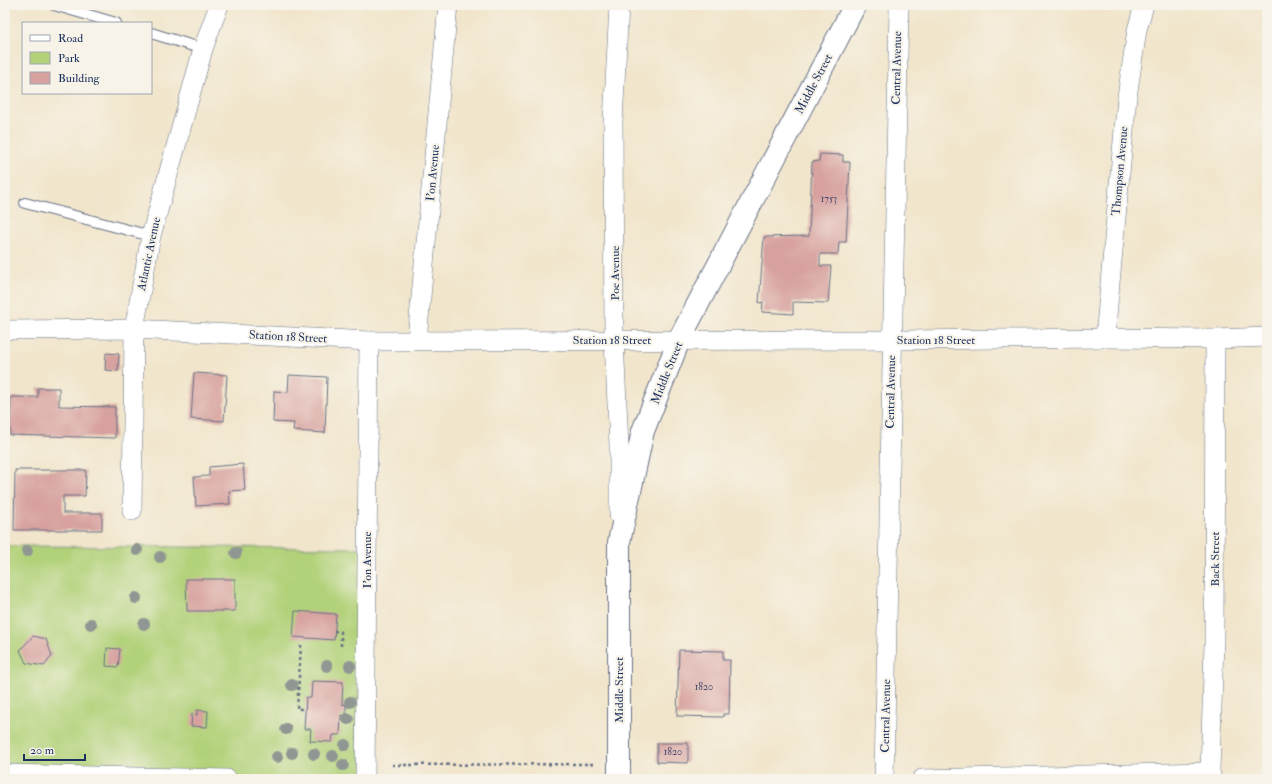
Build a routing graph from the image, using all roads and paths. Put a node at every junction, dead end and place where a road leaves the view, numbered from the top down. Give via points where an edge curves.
1 (54, 5) edge
2 (219, 5) edge
3 (448, 5) edge
4 (619, 5) edge
5 (855, 5) edge
6 (898, 5) edge
7 (1144, 5) edge
8 (113, 22) edge
9 (152, 33) edge
10 (203, 48) junction
11 (25, 202) dead end
12 (151, 236) junction
13 (134, 329) junction
14 (5, 330) edge
15 (1267, 337) edge
16 (1105, 338) junction
17 (1215, 339) junction
18 (417, 340) junction
19 (614, 340) junction
20 (679, 340) junction
21 (892, 340) junction
22 (369, 341) junction
23 (132, 511) dead end
24 (619, 542) junction
25 (334, 631) dead end
26 (301, 645) dead end
27 (341, 646) dead end
28 (305, 710) dead end
29 (594, 764) dead end
30 (392, 765) dead end
31 (8, 776) edge
32 (1211, 776) edge
33 (227, 779) edge
34 (365, 779) edge
35 (618, 779) edge
36 (884, 779) edge
37 (922, 779) edge

1 - 8 lane
2 - 10 street, Atlantic Avenue
3 - 18 street, I'on Avenue
4 - 19 street, Poe Avenue via 613,122
5 - 20 street, Middle Street
6 - 21 street, Central Avenue
7 - 16 street, Thompson Avenue via 1137,30 1127,97
9 - 10 lane
10 - 12 street, Atlantic Avenue
11 - 12 lane
12 - 13 street, Atlantic Avenue
13 - 14 street, Station 18 Street
13 - 22 street, Station 18 Street
13 - 23 street, Atlantic Avenue
15 - 17 street, Station 18 Street
16 - 17 street, Station 18 Street
16 - 21 street, Station 18 Street
17 - 32 street, Back Street
18 - 19 street, Station 18 Street
18 - 22 street, Station 18 Street
19 - 20 street, Station 18 Street
19 - 24 street, Poe Avenue via 619,446
20 - 21 street, Station 18 Street
20 - 24 street, Middle Street via 643,431
21 - 36 street, Central Avenue
22 - 34 street, I'on Avenue
24 - 35 street, Middle Street
25 - 27 path via 341,632
26 - 28 path via 297,709
29 - 30 path
31 - 33 street
32 - 37 street

